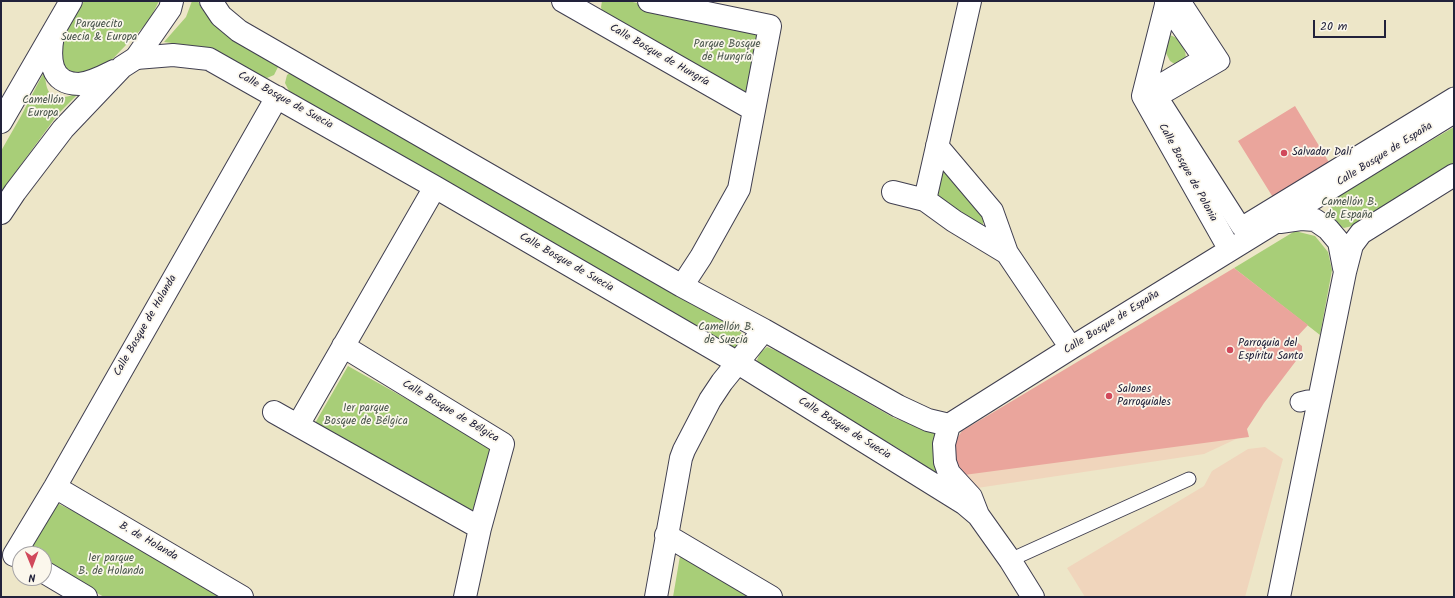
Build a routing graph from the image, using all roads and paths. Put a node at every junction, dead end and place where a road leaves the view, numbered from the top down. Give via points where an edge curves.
1 (71, 1) edge
2 (172, 1) edge
3 (211, 1) edge
4 (563, 1) edge
5 (650, 1) edge
6 (970, 1) edge
7 (1172, 2) edge
8 (54, 32) junction
9 (129, 63) junction
10 (1143, 96) junction
11 (277, 97) junction
12 (1454, 97) edge
13 (754, 110) junction
14 (1454, 112) edge
15 (1, 122) edge
16 (937, 146) junction
17 (1454, 175) edge
18 (436, 187) junction
19 (893, 192) dead end
20 (925, 200) junction
21 (1, 213) edge
22 (1275, 222) junction
23 (1230, 250) junction
24 (1007, 253) junction
25 (1345, 272) junction
26 (682, 286) junction
27 (764, 330) junction
28 (343, 346) junction
29 (1071, 348) junction
30 (738, 363) junction
31 (274, 412) dead end
32 (298, 425) junction
33 (949, 425) junction
34 (1189, 479) dead end
35 (55, 487) junction
36 (978, 515) junction
37 (480, 528) junction
38 (666, 536) junction
39 (17, 546) edge
40 (1010, 560) junction
41 (52, 577) edge
42 (86, 597) edge
43 (242, 597) edge
44 (465, 597) edge
45 (656, 597) edge
46 (771, 597) edge
47 (1034, 597) edge
48 (1279, 597) edge

1 - 8 street
2 - 9 street via 170,9
3 - 26 street via 221,16 239,31
4 - 13 street, Calle Bosque de Hungría
5 - 13 street via 770,26
6 - 16 street
7 - 10 street
7 - 10 street via 1205,59
7 - 12 street via 1182,3 1220,61 1158,97 1241,227
8 - 9 street via 50,48 51,62 56,74 64,81 79,84 97,79
8 - 15 street
9 - 11 street, Calle Bosque de Suecia via 173,55 209,59
9 - 21 street via 62,129
10 - 23 street, Calle Bosque de Polonia
11 - 18 street, Calle Bosque de Suecia
11 - 35 street, Calle Bosque de Holanda
13 - 26 street via 739,189
14 - 22 street, Calle Bosque de España
16 - 20 street
16 - 24 street via 992,210
17 - 25 street, Calle Bosque de España via 1362,234 1352,245
18 - 28 street
18 - 30 street, Calle Bosque de Suecia
19 - 20 street
20 - 24 street
22 - 23 street, Calle Bosque de España
22 - 25 street, Calle Bosque de España via 1315,220 1328,229 1339,242
23 - 29 street, Calle Bosque de España
24 - 29 street
25 - 48 street, Calle Bosque de España
26 - 27 street
27 - 30 street
27 - 33 street via 898,406 928,420
28 - 32 street
28 - 37 street, Calle Bosque de Bélgica via 503,444
29 - 33 street, Calle Bosque de España
30 - 36 street, Calle Bosque de Suecia
30 - 38 street via 710,400 684,450
31 - 32 street
32 - 37 street
33 - 36 street, Calle Bosque de Suecia via 944,444 945,462 949,473 971,497
34 - 40 lane
35 - 39 street, Calle Bosque de Holanda
35 - 43 street, B. de Holanda
36 - 40 street, Calle Bosque de Suecia
37 - 44 street, Calle Bosque de Bélgica
38 - 45 street
38 - 46 street
40 - 47 street, Calle Bosque de Suecia
41 - 42 street

